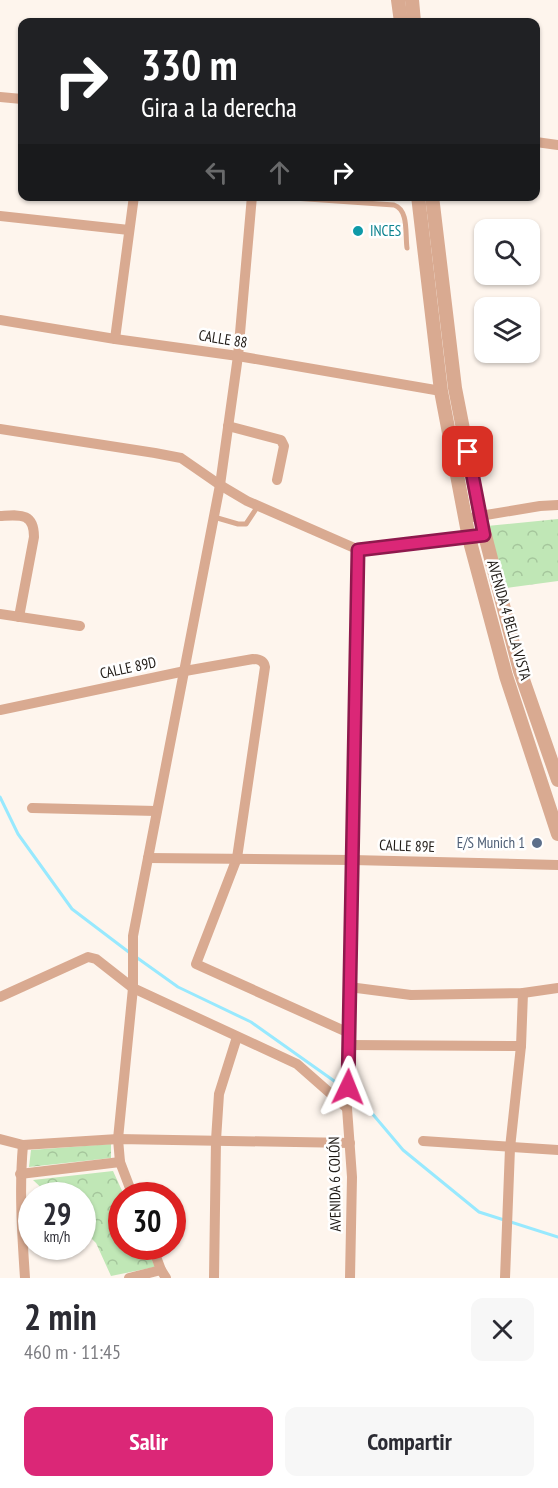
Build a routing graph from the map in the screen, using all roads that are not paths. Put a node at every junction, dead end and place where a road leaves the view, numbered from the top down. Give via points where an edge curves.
1 (398, 0) edge
2 (412, 0) edge
3 (400, 18) edge
4 (414, 18) edge
5 (0, 97) edge
6 (18, 99) edge
7 (540, 143) edge
8 (558, 145) edge
9 (133, 201) edge
10 (252, 201) edge
11 (337, 201) edge
12 (419, 201) edge
13 (433, 201) edge
14 (0, 216) edge
15 (129, 230) junction
16 (407, 248) dead end
17 (0, 320) edge
18 (114, 339) junction
19 (238, 356) junction
20 (441, 392) junction
21 (228, 426) junction
22 (0, 429) edge
23 (277, 480) dead end
24 (220, 485) junction
25 (558, 505) edge
26 (258, 506) junction
27 (0, 516) edge
28 (480, 516) junction
29 (214, 517) junction
30 (465, 518) junction
31 (484, 535) junction
32 (469, 538) junction
33 (358, 550) junction
34 (0, 614) edge
35 (19, 617) junction
36 (80, 626) dead end
37 (184, 671) junction
38 (0, 710) edge
39 (556, 766) edge
40 (558, 780) edge
41 (32, 808) dead end
42 (156, 811) junction
43 (558, 834) edge
44 (148, 858) junction
45 (237, 858) junction
46 (352, 860) junction
47 (558, 865) edge
48 (349, 987) junction
49 (133, 988) junction
50 (558, 988) edge
51 (523, 993) junction
52 (0, 998) edge
53 (349, 1033) junction
54 (237, 1037) junction
55 (349, 1045) junction
56 (521, 1046) junction
57 (347, 1108) junction
58 (0, 1139) edge
59 (118, 1139) junction
60 (216, 1140) junction
61 (423, 1141) dead end
62 (350, 1143) junction
63 (23, 1145) junction
64 (510, 1148) junction
65 (558, 1150) edge
66 (120, 1162) junction
67 (20, 1174) junction
68 (128, 1182) edge
69 (158, 1260) edge
70 (163, 1274) edge
71 (25, 1278) edge
72 (129, 1278) edge
73 (214, 1278) edge
74 (350, 1278) edge
75 (505, 1278) edge

1 - 3 street
2 - 4 street
5 - 6 street
7 - 8 street
9 - 15 street
10 - 19 street
11 - 16 lane via 400,207 404,212
12 - 20 street, AVENIDA 4 BELLA VISTA
13 - 28 street, AVENIDA 4 BELLA VISTA via 455,388
14 - 15 street
15 - 18 street
17 - 18 street, CALLE 88
18 - 19 street, CALLE 88
19 - 20 street, CALLE 88
19 - 21 street
20 - 30 street, AVENIDA 4 BELLA VISTA
21 - 23 street via 281,440 284,446
21 - 24 street
22 - 24 street via 181,458
24 - 26 street
24 - 29 street
25 - 28 street
26 - 29 lane via 246,524
26 - 33 street
27 - 35 street via 20,515 34,529
28 - 30 street
28 - 31 street, AVENIDA 4 BELLA VISTA
29 - 37 street
30 - 32 street, AVENIDA 4 BELLA VISTA
31 - 32 street
31 - 39 street, AVENIDA 4 BELLA VISTA via 520,671
32 - 33 street
32 - 43 street, AVENIDA 4 BELLA VISTA via 506,676
33 - 46 street, AVENIDA 6 COLÓN
34 - 35 street
35 - 36 street
37 - 38 street, CALLE 89D
37 - 42 street
37 - 45 street, CALLE 89D via 254,659 262,661 265,667
39 - 40 street, AVENIDA 4 BELLA VISTA
41 - 42 street
42 - 44 street
44 - 45 street, CALLE 89E
44 - 49 street via 133,936
45 - 46 street, CALLE 89E
45 - 53 street via 196,964
46 - 47 street, CALLE 89E
46 - 48 street, AVENIDA 6 COLÓN
48 - 51 street via 411,995
48 - 53 street, AVENIDA 6 COLÓN
49 - 52 street via 88,957
49 - 54 street
49 - 59 street
50 - 51 street
51 - 56 street
53 - 55 street, AVENIDA 6 COLÓN
54 - 57 street via 297,1064
54 - 60 street via 219,1094
55 - 56 street
55 - 57 street, AVENIDA 6 COLÓN
56 - 64 street
57 - 62 street, AVENIDA 6 COLÓN
58 - 63 street
59 - 60 street
59 - 63 street
59 - 66 street
60 - 62 street
60 - 73 street
61 - 64 street
62 - 74 street, AVENIDA 6 COLÓN
63 - 67 street
64 - 65 street
64 - 75 street
66 - 67 street
66 - 68 street
67 - 71 street
69 - 70 street
70 - 72 street

